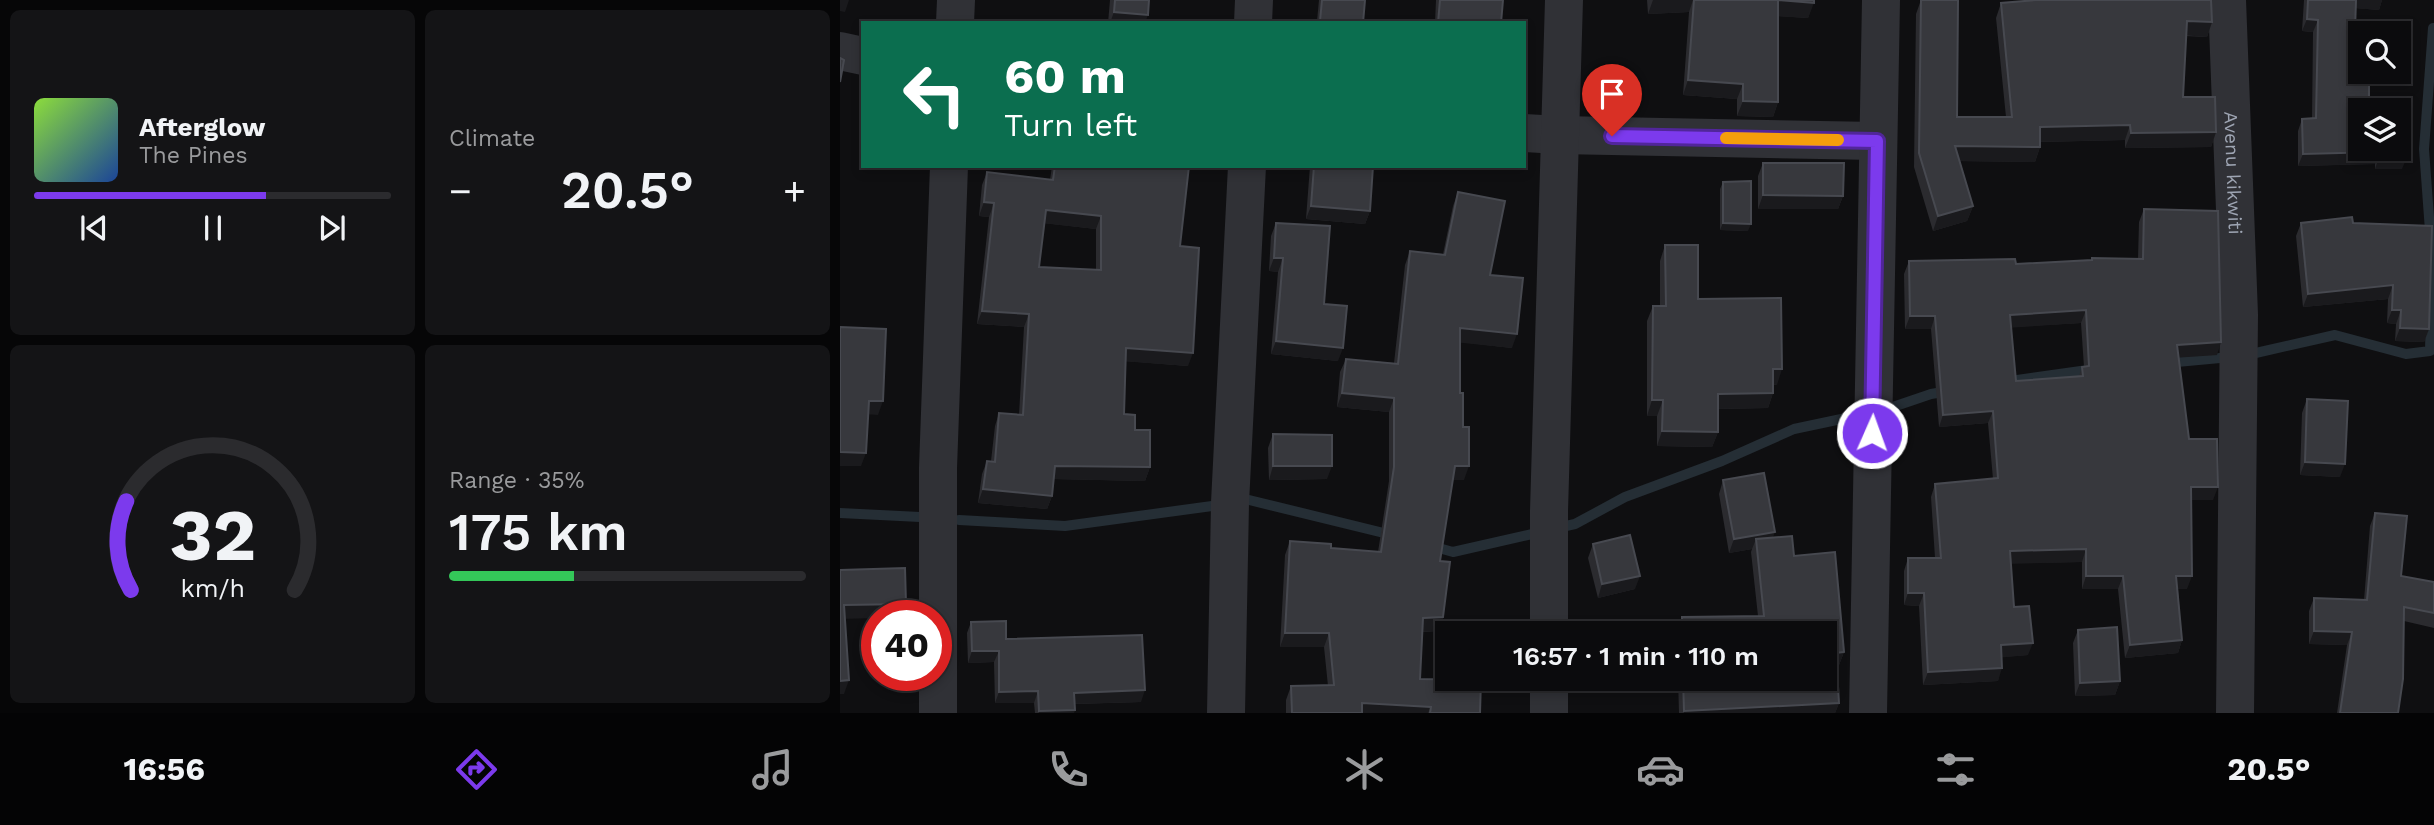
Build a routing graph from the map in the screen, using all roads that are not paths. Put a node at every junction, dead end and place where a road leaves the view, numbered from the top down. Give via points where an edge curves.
1 (956, 0) edge
2 (1254, 0) edge
3 (1564, 0) edge
4 (1881, 0) edge
5 (2227, 0) edge
6 (955, 21) edge
7 (1253, 21) edge
8 (840, 51) edge
9 (861, 55) edge
10 (1541, 134) edge
11 (1877, 141) junction
12 (949, 168) edge
13 (1247, 168) edge
14 (1549, 621) edge
15 (1549, 691) edge
16 (938, 713) edge
17 (1226, 713) edge
18 (1549, 713) edge
19 (1868, 713) edge
20 (2235, 713) edge

1 - 6 street
2 - 7 street
3 - 10 street
4 - 11 street
5 - 20 street, Avenu kikwiti via 2238,356
8 - 9 street
10 - 11 street
10 - 14 street
11 - 19 street
12 - 16 street via 938,468
13 - 17 street via 1231,490
15 - 18 street

